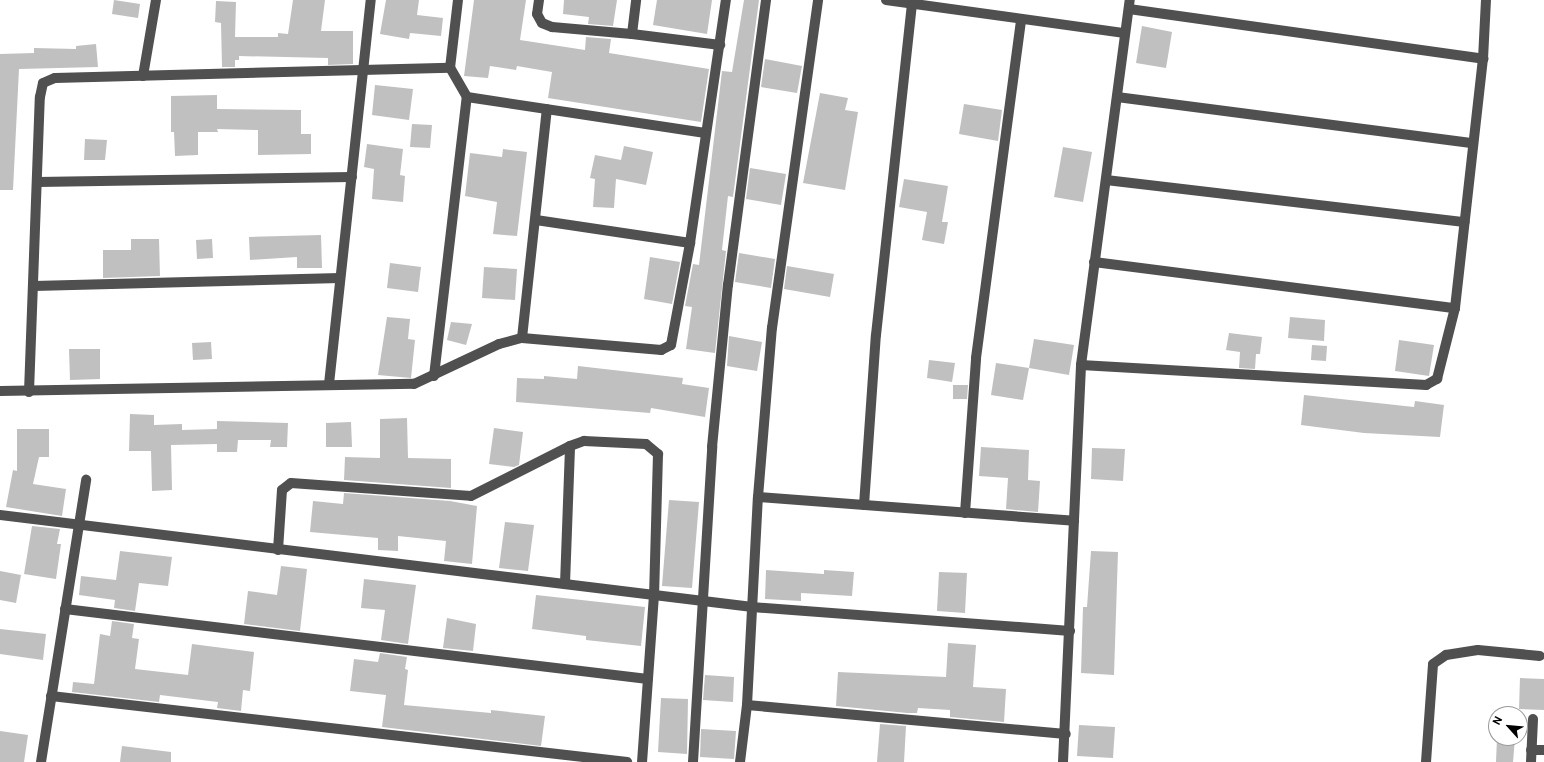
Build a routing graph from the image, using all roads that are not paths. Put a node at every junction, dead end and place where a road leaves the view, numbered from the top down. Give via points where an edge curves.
1 (156, 0) edge
2 (371, 0) edge
3 (458, 0) edge
4 (539, 0) edge
5 (636, 0) edge
6 (726, 0) edge
7 (766, 0) edge
8 (818, 0) edge
9 (886, 0) edge
10 (1486, 0) edge
11 (912, 3) junction
12 (1130, 5) edge
13 (1021, 19) junction
14 (1125, 33) junction
15 (632, 34) junction
16 (720, 45) junction
17 (1483, 59) junction
18 (450, 68) junction
19 (362, 71) junction
20 (143, 76) junction
21 (467, 97) junction
22 (1117, 97) junction
23 (547, 109) junction
24 (705, 133) junction
25 (1473, 143) junction
26 (352, 177) junction
27 (1106, 180) junction
28 (38, 182) junction
29 (536, 220) junction
30 (1465, 222) junction
31 (690, 243) junction
32 (1094, 262) junction
33 (340, 278) junction
34 (34, 286) junction
35 (1455, 308) junction
36 (522, 338) junction
37 (1081, 365) junction
38 (434, 376) junction
39 (329, 384) junction
40 (0, 391) edge
41 (29, 392) junction
42 (570, 446) junction
43 (86, 480) dead end
44 (758, 497) junction
45 (864, 505) junction
46 (965, 513) junction
47 (0, 515) edge
48 (1074, 521) junction
49 (78, 524) junction
50 (278, 550) junction
51 (565, 584) junction
52 (654, 595) junction
53 (703, 600) junction
54 (752, 607) junction
55 (65, 609) junction
56 (1070, 631) junction
57 (1540, 656) dead end
58 (648, 679) junction
59 (51, 696) junction
60 (746, 705) junction
61 (1533, 719) dead end
62 (1066, 734) junction
63 (1531, 750) junction
64 (1544, 750) edge
65 (40, 762) edge
66 (627, 762) edge
67 (642, 762) edge
68 (693, 762) edge
69 (740, 762) edge
70 (1063, 762) edge
71 (1426, 762) edge
72 (1530, 762) edge

1 - 20 street
2 - 19 street
3 - 18 street
4 - 15 street via 537,14 542,23 552,28
5 - 15 street
6 - 16 street
7 - 53 street via 728,285 712,447
8 - 44 street via 772,328
9 - 11 street
10 - 17 street
11 - 13 street
11 - 45 street via 876,335
12 - 14 street
12 - 17 street
13 - 14 street
13 - 46 street via 976,358
14 - 22 street
15 - 16 street
16 - 24 street
17 - 25 street
18 - 19 street
18 - 21 street
19 - 20 street
19 - 26 street
20 - 28 street via 55,78 43,83 40,97
21 - 23 street
21 - 38 street
22 - 25 street
22 - 27 street
23 - 24 street
23 - 29 street
24 - 31 street
25 - 30 street
26 - 28 street
26 - 33 street
27 - 30 street
27 - 32 street
28 - 34 street
29 - 31 street
29 - 36 street
30 - 35 street
31 - 36 street via 671,345 661,350
32 - 35 street
32 - 37 street
33 - 34 street
33 - 39 street
34 - 41 street
35 - 37 street via 1437,379 1426,385
36 - 38 street via 499,344
37 - 48 street
38 - 39 street via 414,384
39 - 41 street
40 - 41 street
42 - 50 street via 471,496 291,483 282,490
42 - 51 street
42 - 52 street via 584,441 646,444 658,454
43 - 49 street
44 - 45 street
44 - 54 street
45 - 46 street
46 - 48 street
47 - 49 street
48 - 56 street
49 - 50 street
49 - 55 street
50 - 51 street
51 - 52 street
52 - 53 street
52 - 58 street
53 - 54 street
53 - 68 street
54 - 56 street
54 - 60 street
55 - 58 street
55 - 59 street
56 - 62 street
57 - 71 street via 1478,650 1446,655 1433,664
58 - 67 street
59 - 65 street
59 - 66 street
60 - 62 street
60 - 69 street
61 - 63 street
62 - 70 street
63 - 64 street
63 - 72 street

